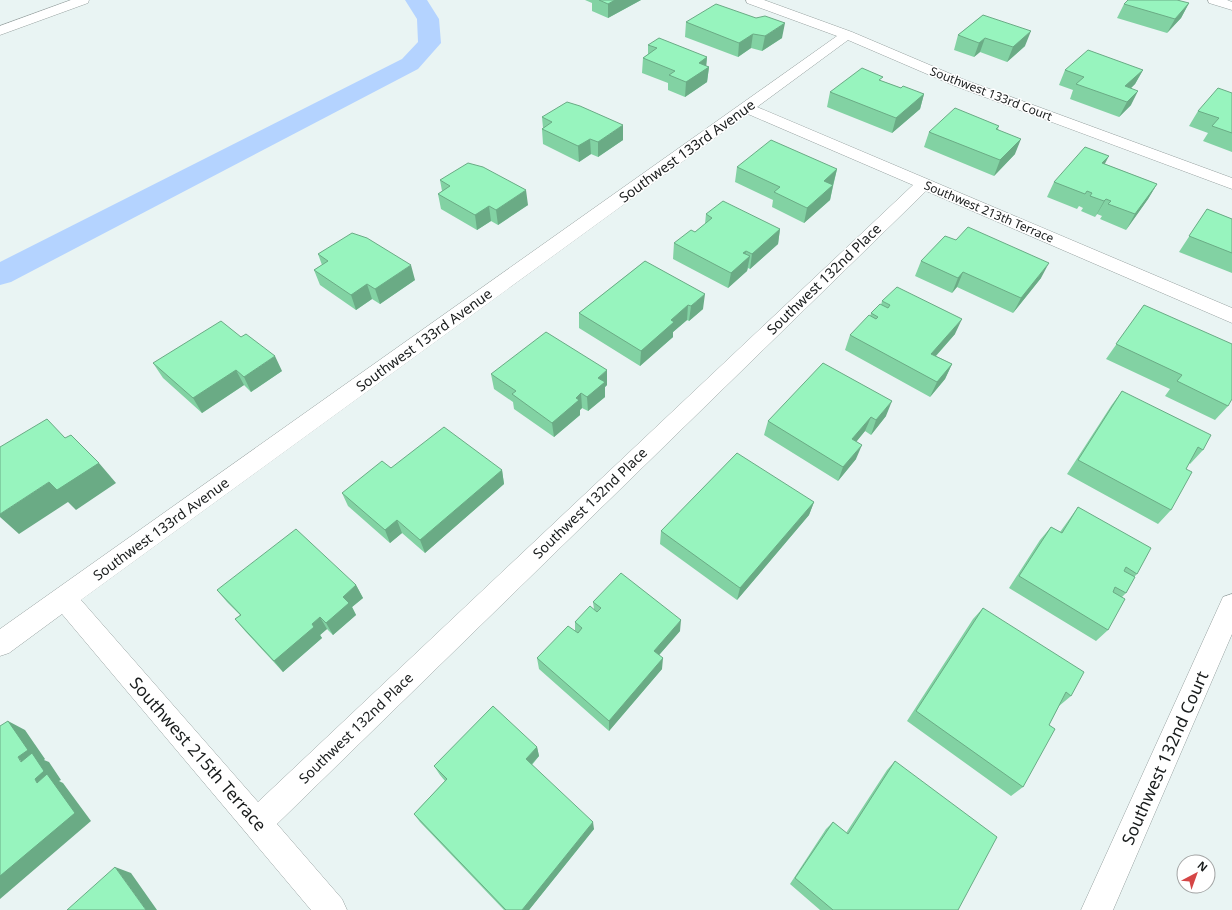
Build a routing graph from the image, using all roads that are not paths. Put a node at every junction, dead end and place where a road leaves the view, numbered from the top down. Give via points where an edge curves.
1 (83, 0) edge
2 (752, 0) edge
3 (1214, 0) edge
4 (1232, 6) edge
5 (0, 31) edge
6 (847, 34) junction
7 (747, 108) junction
8 (924, 184) junction
9 (1232, 184) edge
10 (1232, 316) edge
11 (65, 599) junction
12 (1232, 605) edge
13 (0, 644) edge
14 (257, 823) junction
15 (331, 910) edge
16 (1098, 910) edge

1 - 5 street
2 - 6 street, Southwest 133rd Court
3 - 4 street
6 - 7 street, Southwest 133rd Avenue
6 - 9 street, Southwest 133rd Court via 960,83
7 - 8 street, Southwest 213th Terrace
7 - 11 street, Southwest 133rd Avenue
8 - 10 street, Southwest 213th Terrace
8 - 14 street, Southwest 132nd Place
11 - 13 street, Southwest 133rd Avenue
11 - 14 street, Southwest 215th Terrace
12 - 16 street, Southwest 132nd Court
14 - 15 street, Southwest 215th Terrace

